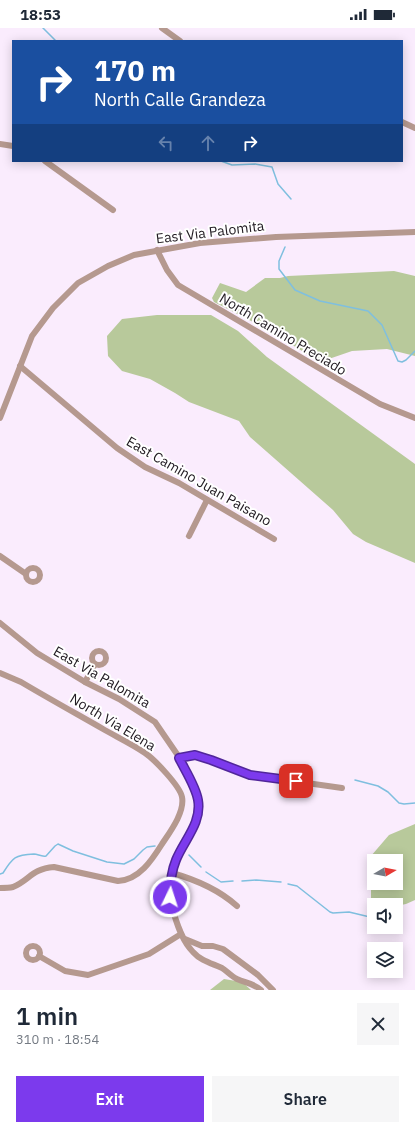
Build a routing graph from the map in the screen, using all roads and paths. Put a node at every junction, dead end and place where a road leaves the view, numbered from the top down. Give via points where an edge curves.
1 (162, 28) edge
2 (179, 40) edge
3 (403, 122) edge
4 (415, 128) edge
5 (0, 144) edge
6 (12, 146) edge
7 (46, 162) edge
8 (113, 210) dead end
9 (415, 232) edge
10 (157, 250) junction
11 (20, 366) junction
12 (0, 418) edge
13 (415, 418) edge
14 (207, 500) junction
15 (189, 536) dead end
16 (274, 539) dead end
17 (0, 556) edge
18 (26, 574) dead end
19 (0, 623) edge
20 (96, 664) dead end
21 (0, 673) edge
22 (85, 682) junction
23 (179, 758) junction
24 (342, 788) dead end
25 (172, 873) junction
26 (0, 888) edge
27 (237, 906) dead end
28 (183, 937) junction
29 (39, 956) dead end
30 (261, 990) edge
31 (273, 990) edge

1 - 2 street
3 - 4 street
5 - 6 street
7 - 8 street
9 - 10 street, East Via Palomita via 276,237 200,243
10 - 11 street, East Via Palomita via 134,255 78,283 53,308 32,336
10 - 13 street, North Camino Preciado via 178,285 380,404
11 - 12 street, East Via Palomita
11 - 14 street, East Camino Juan Paisano via 117,448
14 - 15 street
14 - 16 street, East Camino Juan Paisano
17 - 18 street
19 - 22 street, East Via Palomita via 37,653
20 - 22 street
21 - 26 street, North Via Elena via 21,682 146,753 170,776 182,796 180,812 172,828 157,852 134,878 118,881 49,868 34,872 14,887
22 - 23 street, East Via Palomita via 119,698 155,722
23 - 24 street via 195,755 250,775
23 - 25 street, East Via Palomita via 197,795 198,810 197,820 181,848
25 - 27 street via 215,889
25 - 28 street, East Via Palomita via 170,897
28 - 29 street via 149,954 88,975 65,971
28 - 30 street, East Via Palomita via 194,953 205,962 222,968 236,979 251,982
28 - 31 street via 202,946 223,949 258,975

